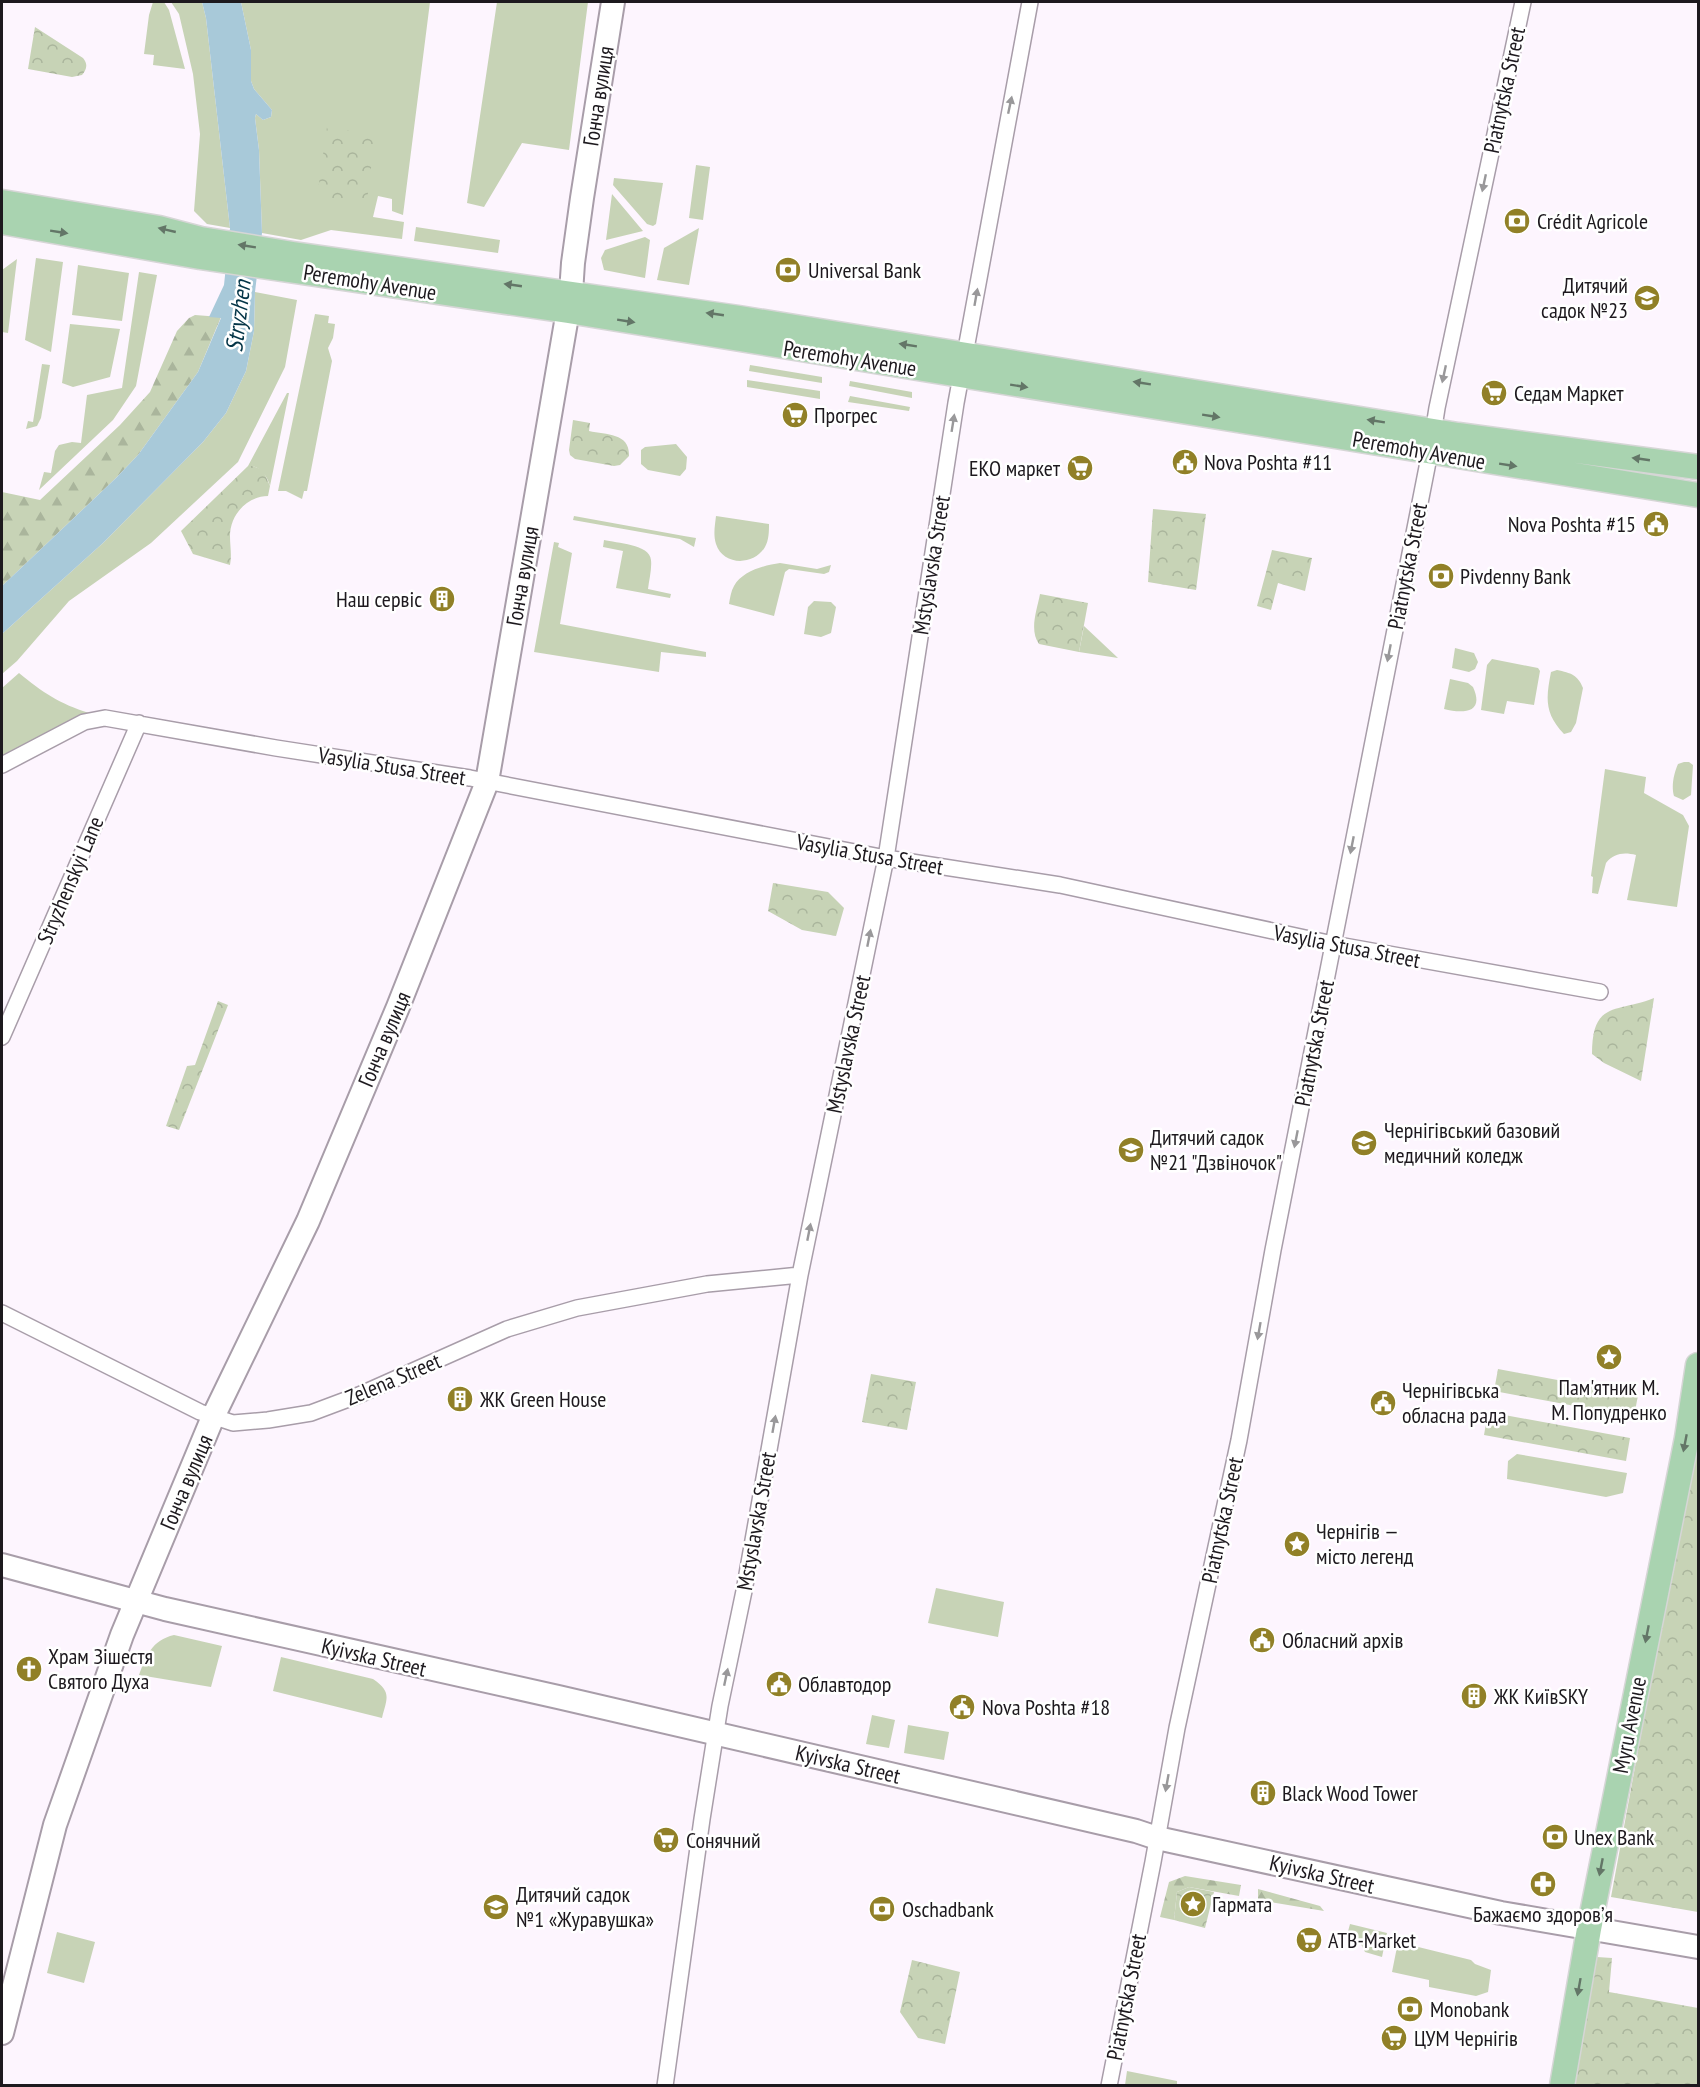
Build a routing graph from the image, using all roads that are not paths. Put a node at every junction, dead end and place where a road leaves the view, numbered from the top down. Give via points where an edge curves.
1 (613, 2) edge
2 (1030, 2) edge
3 (1525, 3) edge
4 (2, 202) edge
5 (2, 222) edge
6 (201, 248) junction
7 (570, 302) junction
8 (963, 365) junction
9 (1432, 441) junction
10 (1698, 467) edge
11 (1698, 495) edge
12 (139, 723) junction
13 (2, 765) edge
14 (487, 782) junction
15 (885, 858) junction
16 (1333, 945) junction
17 (1600, 992) dead end
18 (2, 1037) edge
19 (800, 1275) junction
20 (2, 1313) edge
21 (1698, 1365) edge
22 (213, 1418) junction
23 (2, 1565) edge
24 (136, 1601) junction
25 (715, 1734) junction
26 (1157, 1838) junction
27 (1589, 1929) junction
28 (1698, 1947) edge
29 (2, 2033) edge
30 (665, 2085) edge
31 (1109, 2085) edge
32 (1562, 2085) edge

1 - 7 street, Гонча вулиця
8 -> 2 street, Mstyslavska Street
3 -> 9 street, Piatnytska Street
6 -> 4 main road, Peremohy Avenue via 159,228
5 -> 6 main road, Peremohy Avenue
6 - 7 main road, Peremohy Avenue via 451,295
7 - 8 main road, Peremohy Avenue
7 - 14 street, Гонча вулиця
8 - 9 main road, Peremohy Avenue via 1410,447
15 -> 8 street, Mstyslavska Street
10 -> 9 main road, Peremohy Avenue
9 -> 11 main road, Peremohy Avenue
9 -> 16 street, Piatnytska Street
12 - 13 street, Vasylia Stusa Street via 105,718 84,722
12 - 14 street, Vasylia Stusa Street
12 - 18 street, Stryzhenskyi Lane
14 - 15 street, Vasylia Stusa Street
14 - 22 street, Гонча вулиця via 308,1221
15 - 16 street, Vasylia Stusa Street via 1060,885
19 -> 15 street, Mstyslavska Street
16 - 17 street, Vasylia Stusa Street
16 -> 26 street, Piatnytska Street via 1239,1440
19 - 22 street, Zelena Street via 707,1284 577,1308 507,1329 310,1413 233,1423
25 -> 19 street, Mstyslavska Street
20 - 22 street, Zelena Street
21 -> 27 main road, Myru Avenue via 1687,1438
22 - 24 street, Гонча вулиця
23 - 24 street, Kyivska Street
24 - 25 street, Kyivska Street
24 - 29 street, Гонча вулиця via 56,1825
25 - 26 street, Kyivska Street
25 - 30 street, Mstyslavska Street
26 - 27 street, Kyivska Street
26 - 31 street, Piatnytska Street
27 - 28 street, Kyivska Street
27 -> 32 main road, Myru Avenue

